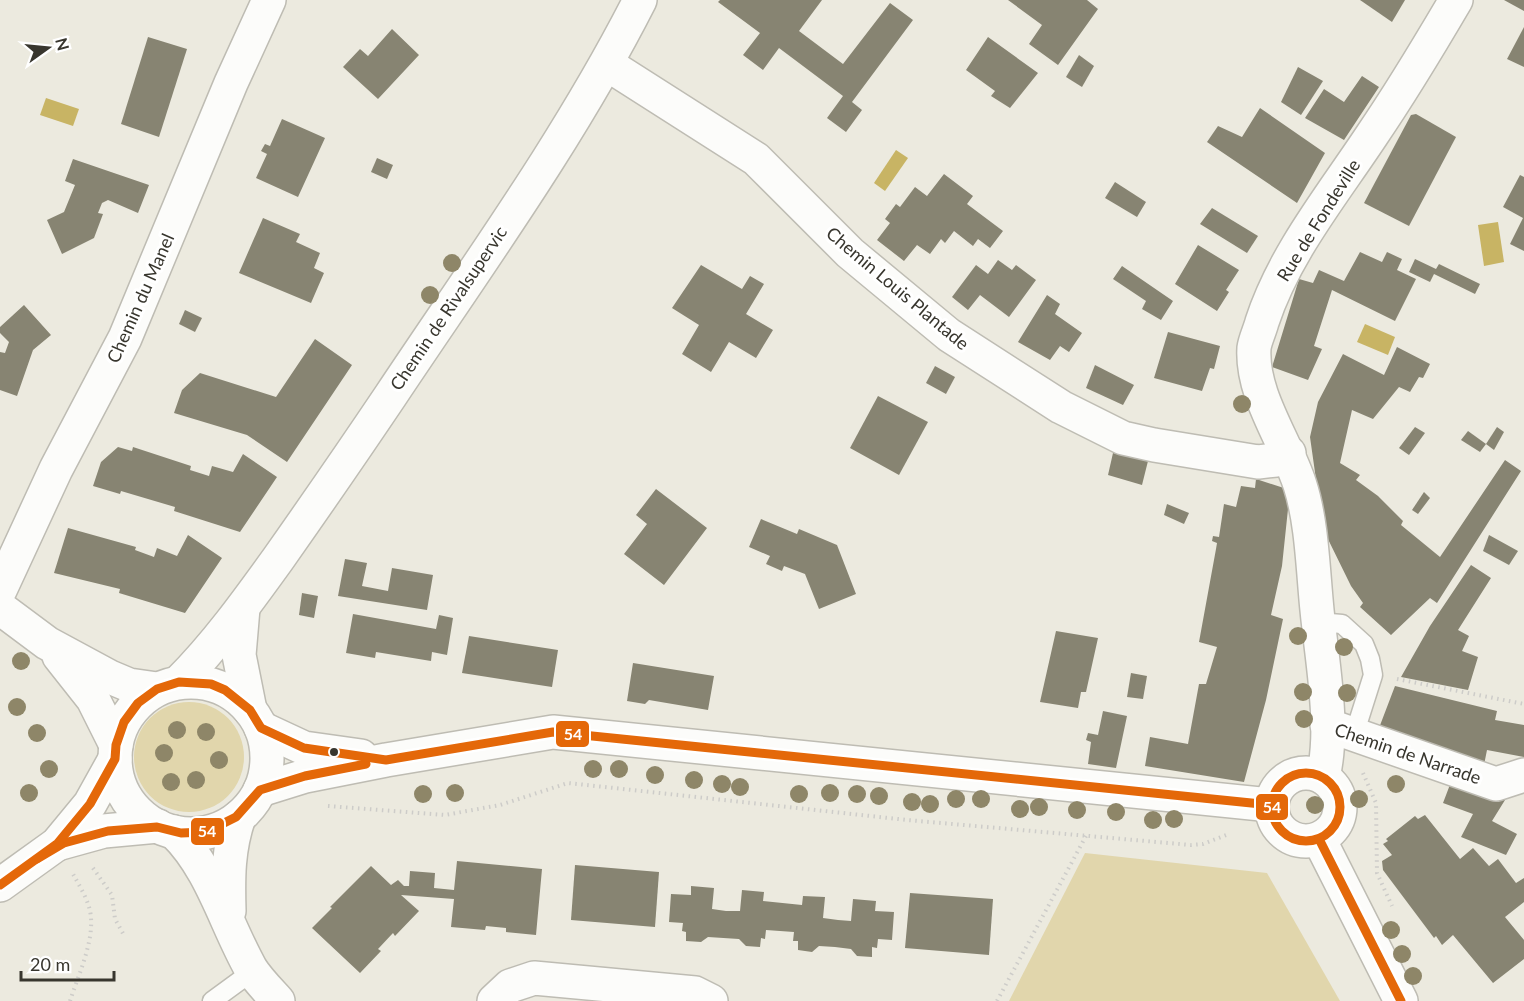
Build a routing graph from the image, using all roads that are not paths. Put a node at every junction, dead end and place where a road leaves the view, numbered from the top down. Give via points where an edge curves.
1 (269, 0) edge
2 (640, 0) edge
3 (1456, 0) edge
4 (607, 64) junction
5 (1289, 453) junction
6 (0, 590) edge
7 (0, 608) edge
8 (243, 608) junction
9 (1318, 622) junction
10 (48, 643) junction
11 (168, 686) junction
12 (256, 719) junction
13 (1340, 730) junction
14 (116, 752) junction
15 (386, 760) junction
16 (1524, 775) edge
17 (1323, 777) junction
18 (260, 790) junction
19 (1257, 804) junction
20 (239, 817) junction
21 (166, 829) junction
22 (1319, 839) junction
23 (64, 857) junction
24 (0, 885) edge
25 (230, 928) junction
26 (253, 971) junction
27 (212, 1001) edge
28 (278, 1001) edge
29 (494, 1001) edge
30 (711, 1001) edge
31 (1401, 1001) edge

1 - 6 street, Chemin du Manel via 125,338 56,469
2 - 4 street, Chemin de Rivalsupervic
3 - 5 street, Rue de Fondeville via 1410,79 1289,261 1267,307 1254,347 1257,373 1264,401
4 - 5 street, Chemin Louis Plantade via 756,159 850,253 949,335 1061,407 1123,438 1154,445 1258,462 1276,460
4 - 8 street, Chemin de Rivalsupervic via 403,376
5 - 9 street, Rue de Fondeville via 1301,488
7 - 10 street
8 - 11 street, Chemin de Rivalsupervic via 204,656
8 - 12 street, Chemin de Rivalsupervic via 239,655
9 - 13 street, Rue de Fondeville
9 - 13 lane via 1342,624 1364,644 1373,675
10 - 11 street via 129,685
10 - 14 street via 93,699
11 - 12 street via 211,684 239,698
11 - 14 street via 138,703 124,722
12 - 15 street via 304,748
12 - 18 street via 266,748 266,770
13 - 16 street, Chemin de Narrade via 1496,784
13 - 17 street, Rue de Fondeville
14 - 21 street via 123,792 138,812
14 - 23 street
15 - 18 street via 305,776
15 - 19 street via 553,732
17 - 19 street via 1314,773 1294,774
17 - 22 street via 1337,793 1340,804 1335,825
18 - 20 street
19 - 22 street via 1282,832 1300,841
20 - 21 street via 208,832
20 - 25 street via 227,868
21 - 23 street via 104,831
21 - 25 street via 190,848
22 - 31 street
23 - 24 street
25 - 26 street
26 - 27 lane
26 - 28 street
29 - 30 street via 510,986 534,978 695,993

